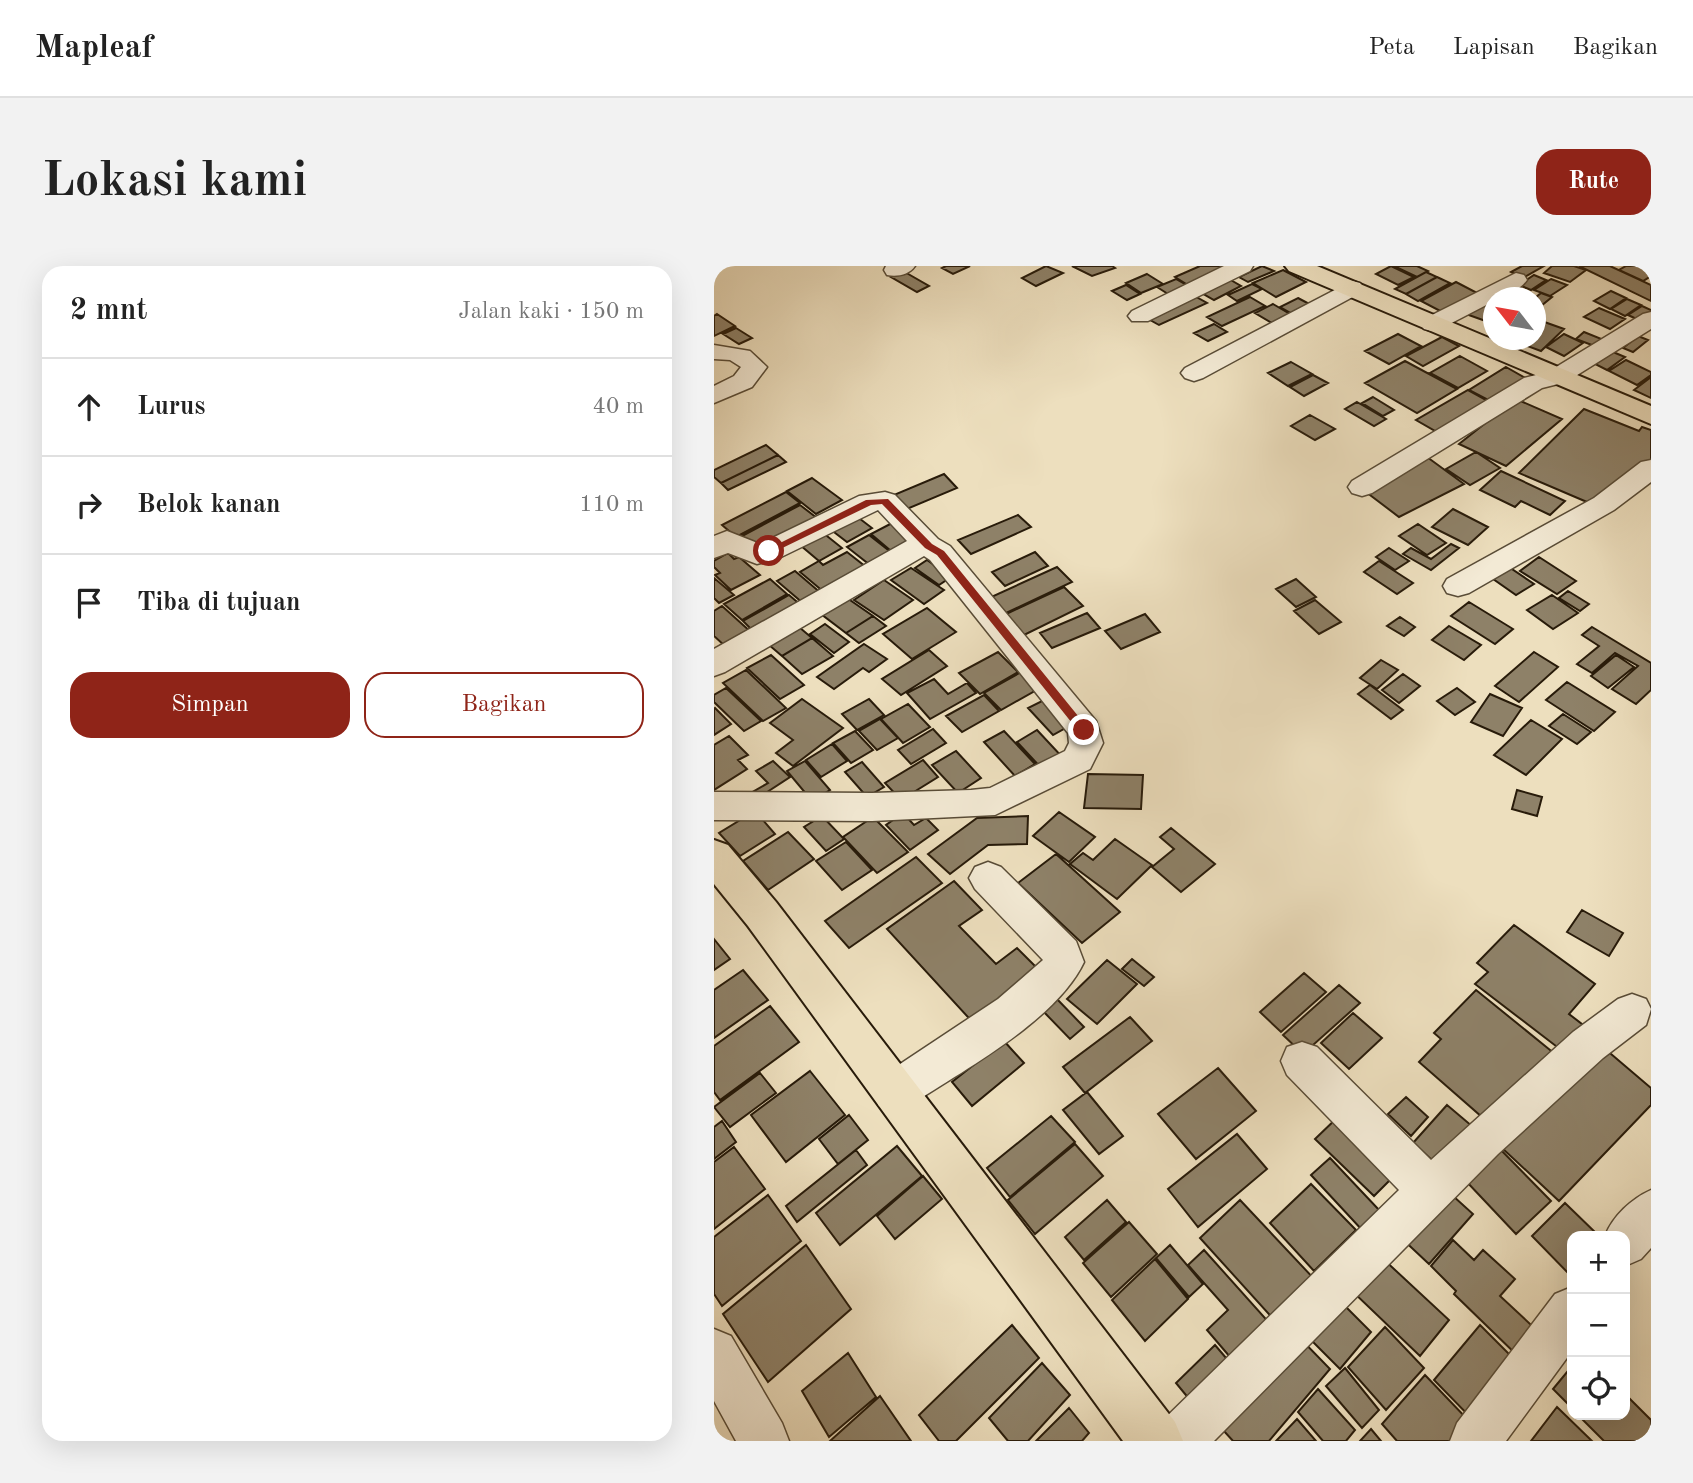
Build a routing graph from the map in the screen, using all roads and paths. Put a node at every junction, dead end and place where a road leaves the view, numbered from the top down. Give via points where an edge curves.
1 (1242, 266) edge
2 (1297, 266) edge
3 (1517, 280) dead end
4 (1349, 281) junction
5 (1140, 316) dead end
6 (1651, 319) edge
7 (1432, 324) junction
8 (714, 352) edge
9 (1194, 373) dead end
10 (1557, 377) junction
11 (714, 395) edge
12 (1651, 416) edge
13 (1651, 468) edge
14 (1362, 487) dead end
15 (928, 546) junction
16 (714, 548) edge
17 (1458, 586) dead end
18 (714, 664) edge
19 (714, 806) edge
20 (714, 856) edge
21 (988, 878) dead end
22 (1632, 1012) dead end
23 (1302, 1061) dead end
24 (894, 1092) junction
25 (1431, 1191) junction
26 (1651, 1213) edge
27 (1630, 1237) edge
28 (1567, 1318) edge
29 (721, 1386) edge
30 (764, 1441) edge
31 (1156, 1441) edge
32 (1178, 1441) edge
33 (1475, 1441) edge

1 - 5 street
2 - 4 main road
3 - 7 street
4 - 7 main road
4 - 9 street
6 - 10 street
7 - 10 main road
8 - 11 street via 737,354 754,367 744,380
10 - 12 main road
10 - 14 street via 1533,383
13 - 17 street via 1604,504
15 - 16 street via 879,500 769,551 757,554 727,541
15 - 18 street via 916,548
15 - 19 street via 940,553 1084,730 1086,743 1078,760 995,801 858,808
20 - 24 main road
21 - 24 street via 1062,953 1063,962 1048,985 1021,1006
22 - 25 street via 1569,1062
23 - 25 street
24 - 31 main road
25 - 32 street
26 - 27 street
28 - 33 street
29 - 30 street

